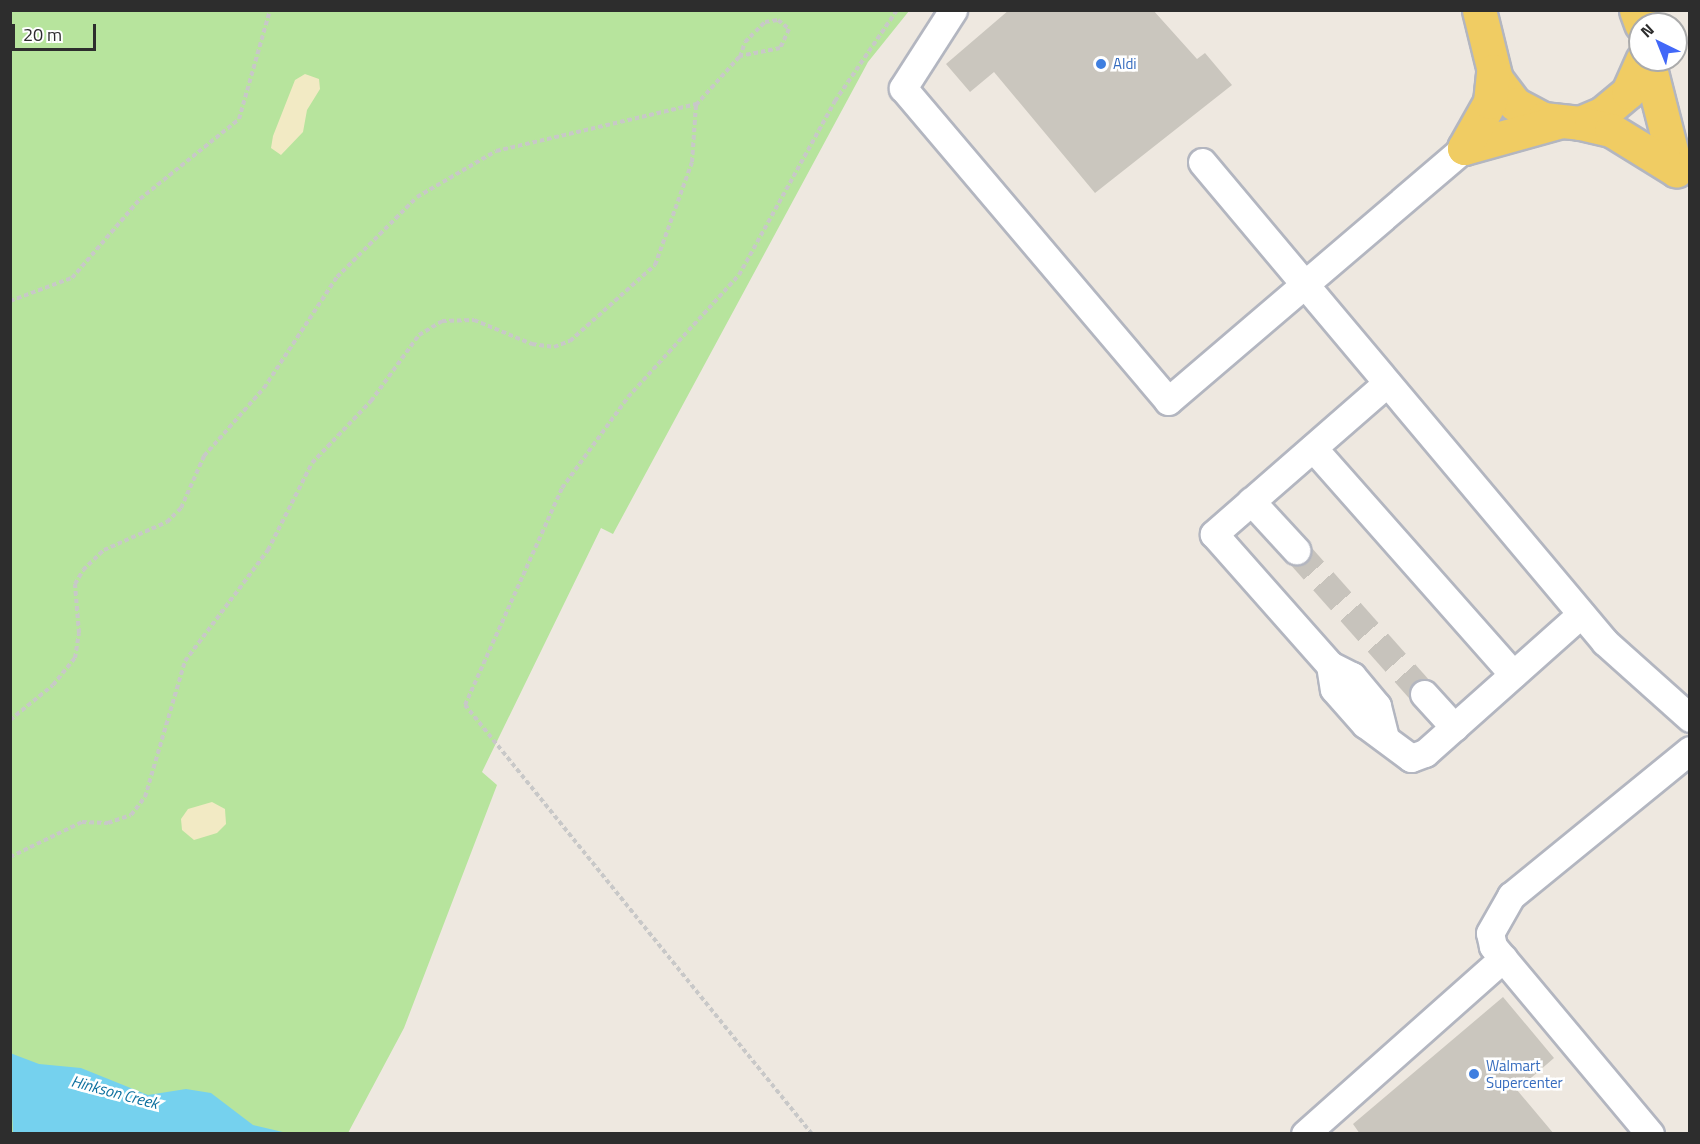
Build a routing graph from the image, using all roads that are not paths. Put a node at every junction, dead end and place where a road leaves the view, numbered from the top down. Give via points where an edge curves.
1 (953, 10) edge
2 (1479, 10) edge
3 (1498, 10) edge
4 (1491, 58) junction
5 (1635, 72) edge
6 (1652, 72) edge
7 (1569, 122) junction
8 (1464, 148) junction
9 (1202, 162) dead end
10 (1683, 178) edge
11 (1308, 284) junction
12 (1386, 383) junction
13 (1313, 448) junction
14 (1251, 501) junction
15 (1296, 550) tunnel mouth
16 (1581, 614) junction
17 (1513, 674) junction
18 (1424, 694) tunnel mouth
19 (1689, 718) edge
20 (1454, 728) junction
21 (1689, 750) edge
22 (1503, 958) junction
23 (1305, 1134) edge
24 (1650, 1134) edge

1 - 11 lane via 903,88 1168,401
2 - 4 main road
3 - 4 main road
4 - 7 main road via 1515,104
4 - 8 main road via 1490,102
5 - 7 main road via 1616,104
6 - 10 main road
7 - 8 main road
7 - 10 main road via 1611,130
8 - 11 lane
9 - 11 lane
11 - 12 lane
12 - 13 lane
12 - 16 lane
13 - 14 lane
13 - 17 lane
14 - 15 lane
14 - 20 lane via 1215,534 1330,665 1334,689 1365,724 1384,734 1411,758 1425,753
16 - 17 lane
16 - 19 lane
17 - 20 lane
18 - 20 lane
21 - 22 lane via 1511,896 1490,933
22 - 23 lane
22 - 24 lane

